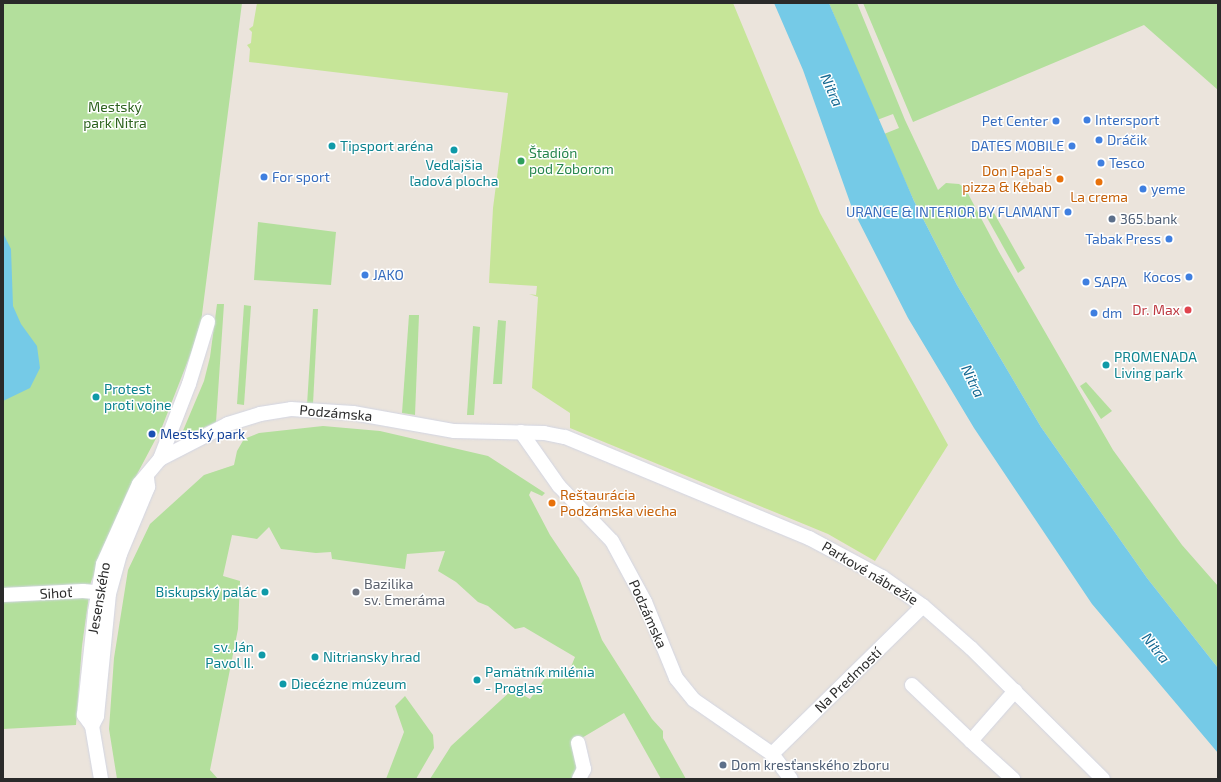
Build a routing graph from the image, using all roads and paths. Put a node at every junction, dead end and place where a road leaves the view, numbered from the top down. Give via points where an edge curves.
1 (208, 322) dead end
2 (520, 432) junction
3 (608, 454) joint
4 (160, 459) junction
5 (103, 592) junction
6 (3, 595) edge
7 (923, 606) junction
8 (912, 685) dead end
9 (1015, 691) junction
10 (972, 741) junction
11 (578, 744) dead end
12 (772, 754) junction
13 (101, 779) edge
14 (579, 779) edge
15 (792, 779) edge
16 (1013, 779) edge
17 (1103, 779) edge

1 - 4 street, Jesenského via 189,384
2 - 3 street, Podzámska via 555,434
2 - 4 street, Podzámska via 454,431 353,413 291,409 260,414 228,424
2 - 12 street, Podzámska via 559,486 612,541 645,602 676,678 694,700
3 - 7 street, Parkové nábrežie via 809,538 846,556
4 - 5 street, Jesenského via 147,478 139,484 103,564
5 - 6 street, Sihoť
5 - 13 street, Jesenského via 97,716 92,726
7 - 9 street, Parkové nábrežie
7 - 12 street, Na Predmostí
8 - 10 street
9 - 10 street
9 - 17 street, Parkové nábrežie
10 - 16 street
11 - 14 street via 584,770
12 - 15 street, Podzámska

